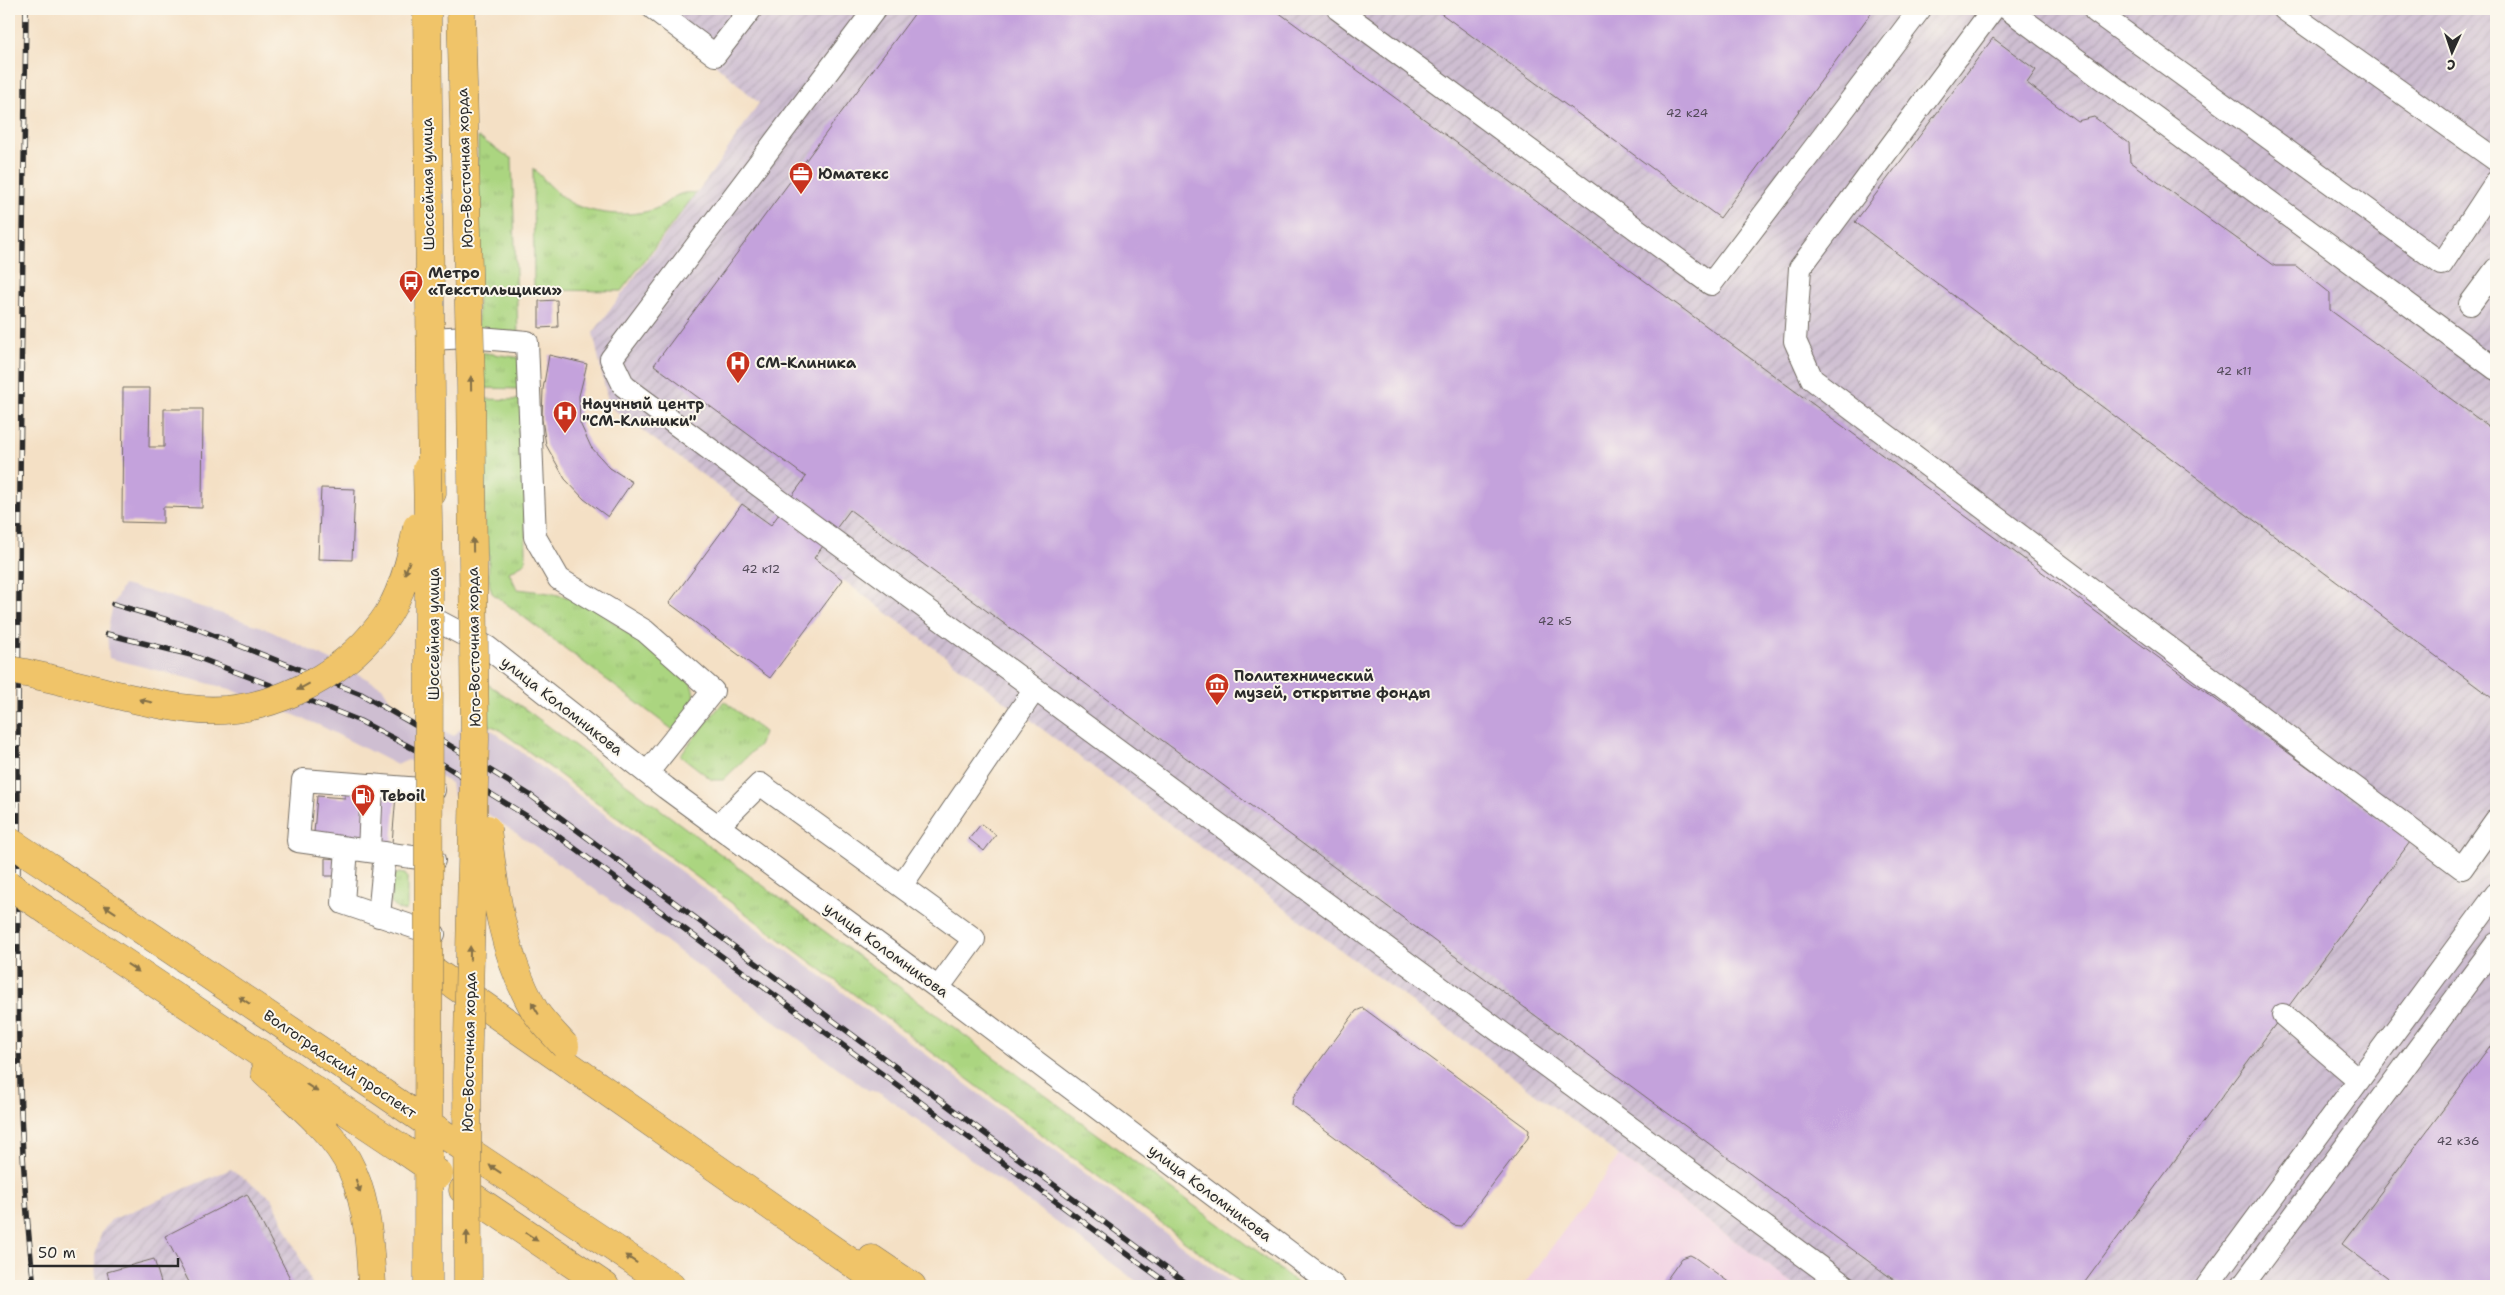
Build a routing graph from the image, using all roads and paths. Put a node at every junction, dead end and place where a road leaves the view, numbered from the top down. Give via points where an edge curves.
1 (416, 9) edge
2 (427, 9) edge
3 (461, 9) edge
4 (654, 9) edge
5 (751, 9) edge
6 (875, 9) edge
7 (1338, 9) edge
8 (1920, 9) edge
9 (1993, 9) edge
10 (2008, 9) edge
11 (2096, 9) edge
12 (2284, 9) edge
13 (2496, 160) edge
14 (2496, 182) edge
15 (2496, 269) edge
16 (2470, 304) dead end
17 (430, 340) junction
18 (2496, 369) edge
19 (427, 469) junction
20 (434, 619) junction
21 (9, 670) edge
22 (1035, 689) junction
23 (475, 739) junction
24 (647, 773) junction
25 (434, 782) junction
26 (372, 785) junction
27 (2496, 820) edge
28 (718, 826) junction
29 (9, 841) edge
30 (367, 850) junction
31 (434, 860) junction
32 (9, 885) edge
33 (901, 886) junction
34 (2496, 894) edge
35 (379, 916) junction
36 (434, 934) junction
37 (2496, 944) edge
38 (434, 971) junction
39 (938, 988) junction
40 (200, 1013) junction
41 (2282, 1015) dead end
42 (2359, 1080) junction
43 (428, 1273) edge
44 (372, 1286) edge
45 (433, 1286) edge
46 (468, 1286) edge
47 (604, 1286) edge
48 (671, 1286) edge
49 (885, 1286) edge
50 (912, 1286) edge
51 (1334, 1286) edge
52 (1845, 1286) edge
53 (2206, 1286) edge
54 (2242, 1286) edge

1 - 19 main road
2 - 17 main road, Шоссейная улица
23 -> 3 main road, Юго-Восточная хорда, bridge via 471,384
4 - 5 street via 715,55
6 - 22 street via 611,360 624,386
7 - 8 street via 1711,284
9 - 27 street via 1800,268 1795,341 1812,379 2462,868
10 - 18 street
11 - 14 street via 2442,264
12 - 13 street
15 - 16 street
17 - 20 main road, Шоссейная улица
17 - 24 street via 468,337 527,342 535,537 559,579 645,631 713,691
19 -> 21 main road, bridge via 411,559 383,621 362,646 300,690 263,703 228,710 192,710
19 - 43 main road, bridge
20 - 24 street, улица Коломникова via 487,647
20 - 25 main road, Шоссейная улица
22 - 33 street
22 - 52 street
46 -> 23 main road, Юго-Восточная хорда, bridge via 467,1071
50 -> 23 main road, bridge via 600,1074 565,1046 536,1011 505,935 495,893
24 - 28 street, улица Коломникова
25 - 26 street
25 - 31 main road, Шоссейная улица
26 - 30 street
26 - 30 street via 303,780 298,841
28 - 33 street via 760,784
28 - 39 street, улица Коломникова
48 -> 29 main road, Волгоградский проспект, bridge
30 - 31 street
30 - 35 street
30 - 35 street via 344,903
31 - 36 main road, Шоссейная улица
32 -> 40 main road, bridge
33 - 39 street via 974,939
34 - 42 street
35 - 36 street
36 - 38 main road, Шоссейная улица
37 - 54 street
38 - 43 main road, Шоссейная улица
38 - 49 main road
39 - 51 street, улица Коломникова
40 -> 44 main road via 299,1104 336,1143 352,1169 365,1208
40 -> 47 main road, bridge
41 - 42 street
42 - 53 street
43 - 45 main road

